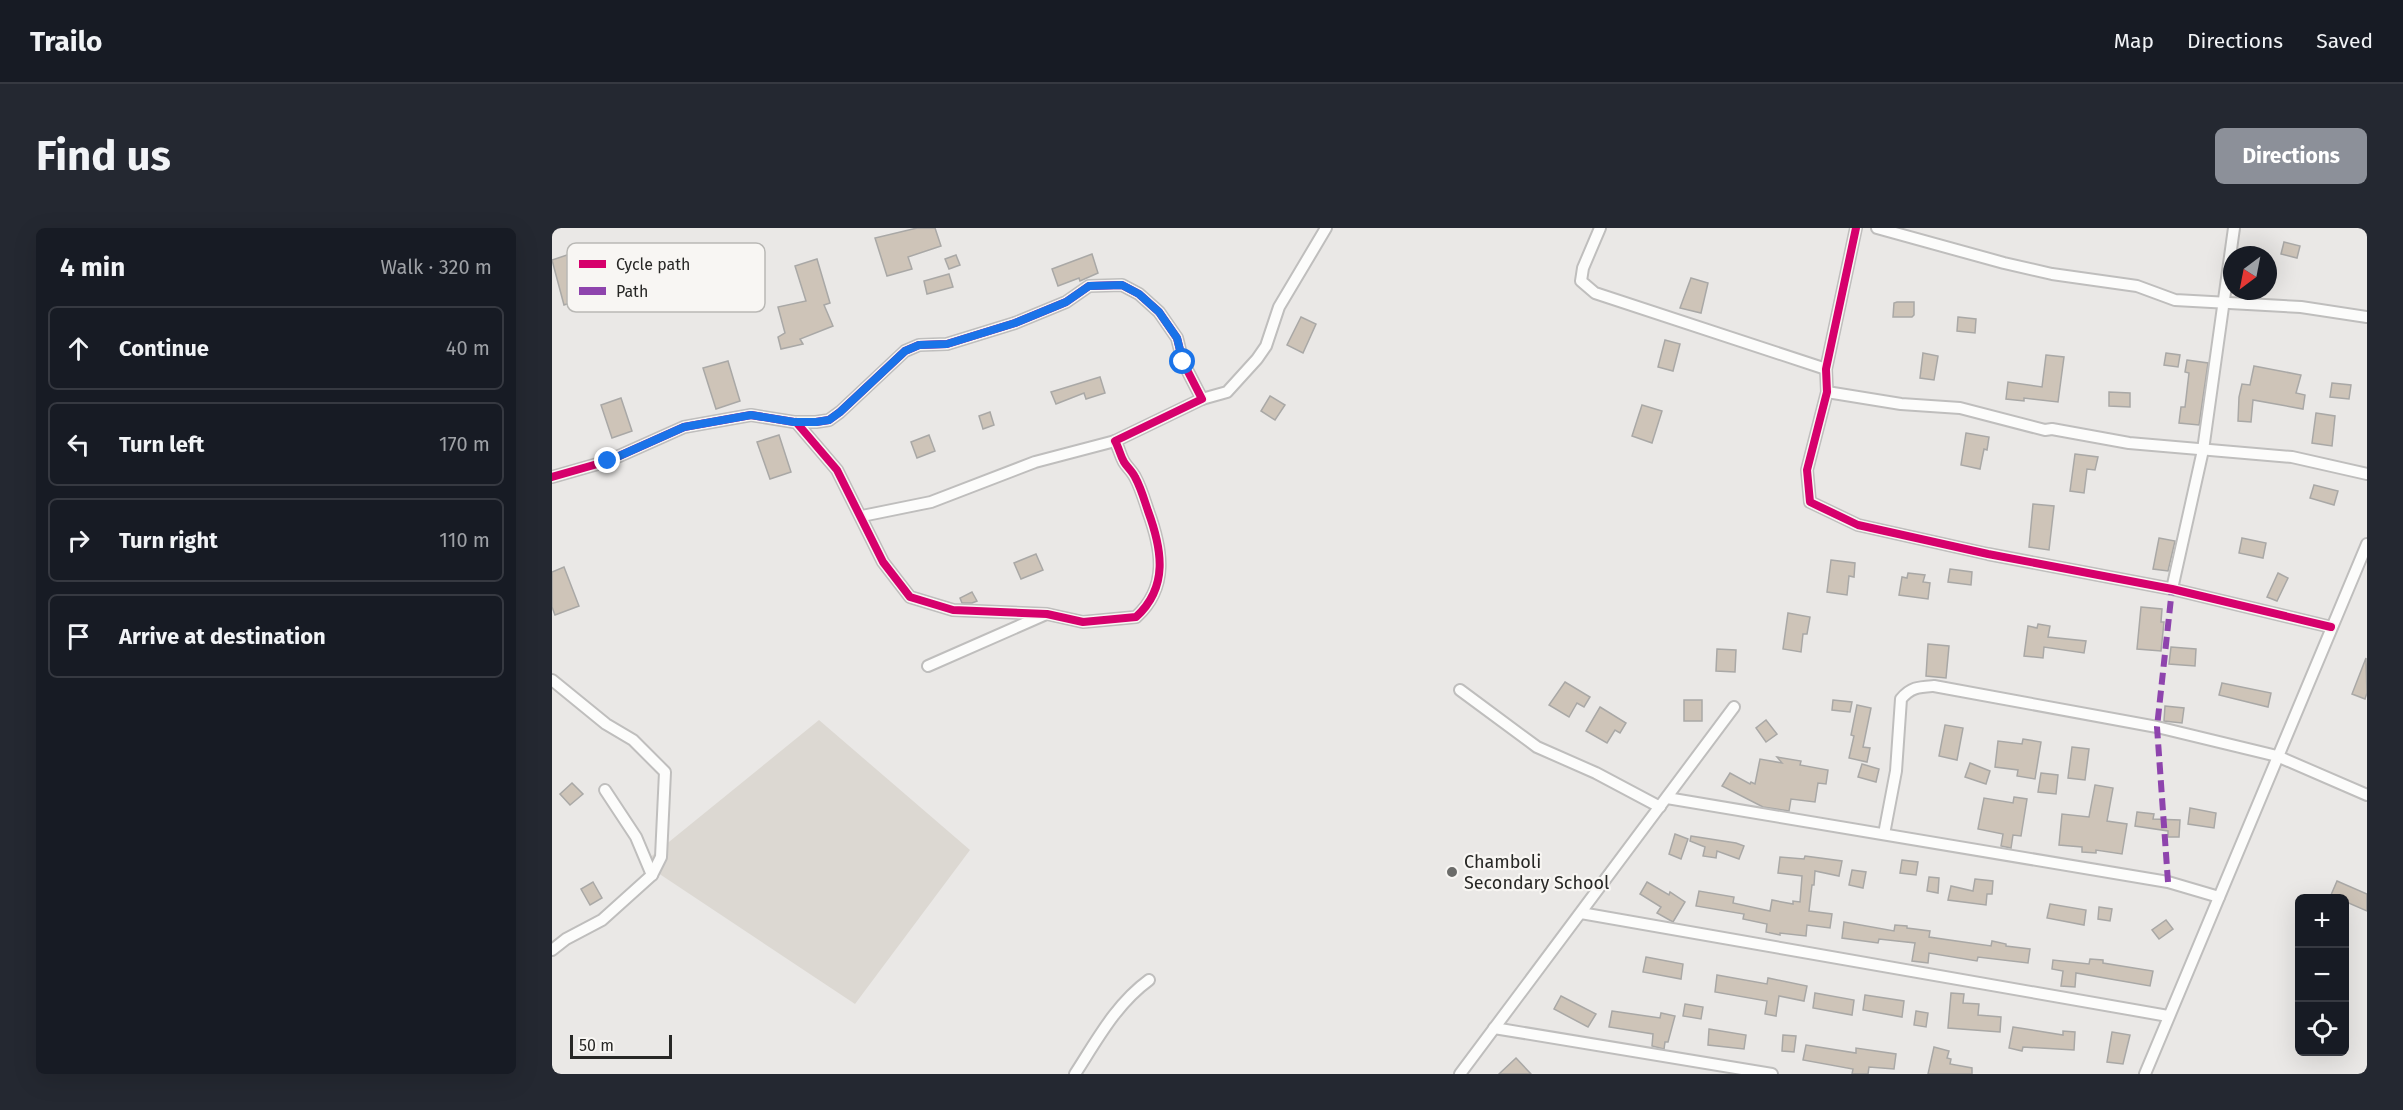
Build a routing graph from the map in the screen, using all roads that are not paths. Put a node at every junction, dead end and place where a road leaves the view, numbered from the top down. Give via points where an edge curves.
1 (1326, 228) edge
2 (1600, 228) edge
3 (1856, 228) edge
4 (1877, 228) edge
5 (2234, 228) edge
6 (2223, 303) junction
7 (2367, 317) edge
8 (1826, 369) junction
9 (1827, 392) junction
10 (1202, 399) junction
11 (796, 422) junction
12 (1115, 441) junction
13 (2203, 450) junction
14 (2367, 474) edge
15 (552, 477) edge
16 (862, 516) junction
17 (2367, 544) edge
18 (2172, 590) junction
19 (1047, 614) junction
20 (2331, 627) junction
21 (928, 666) dead end
22 (552, 680) edge
23 (1460, 690) dead end
24 (1734, 707) dead end
25 (2277, 756) junction
26 (605, 790) dead end
27 (2367, 795) edge
28 (1667, 798) junction
29 (1660, 807) junction
30 (1884, 834) junction
31 (652, 875) junction
32 (2219, 897) junction
33 (1581, 913) junction
34 (552, 950) edge
35 (1149, 980) dead end
36 (2168, 1016) junction
37 (1494, 1028) junction
38 (1075, 1074) edge
39 (1460, 1074) edge
40 (1772, 1074) edge
41 (2145, 1074) edge

1 - 10 street via 1279,308 1266,346 1227,392
2 - 8 street via 1581,281 1595,293
3 - 8 street
4 - 6 street via 2052,274 2137,286 2175,300
5 - 6 street
6 - 7 street via 2301,307
6 - 13 street
8 - 9 street
9 - 13 street via 1901,404 1960,408 2044,430
9 - 18 street via 1807,470 1810,502 1858,525
10 - 11 street via 1183,362 1177,338 1159,312 1122,285 1089,286 1066,302 1015,323 947,344 919,345 905,351 829,420
10 - 12 street
11 - 15 street via 751,415 684,427 608,461
11 - 16 street via 837,470
12 - 16 street via 1035,462 932,502
12 - 19 street via 1154,526 1160,581 1136,617 1083,622
13 - 14 street via 2292,457
13 - 18 street
16 - 19 street via 884,562 910,597 953,610
17 - 20 street
18 - 20 street
19 - 21 street
20 - 25 street
22 - 31 street via 606,724 633,740 666,772 660,858
23 - 29 street via 1537,747
24 - 28 street
25 - 27 street
25 - 30 street via 2157,727 1934,686 1918,687 1908,690 1901,699 1896,771
25 - 32 street
26 - 31 street via 636,837
28 - 29 street
28 - 30 street
29 - 33 street
30 - 32 street via 2168,882
31 - 34 street via 602,920
32 - 36 street
33 - 36 street
33 - 37 street
35 - 38 street via 1122,1003
36 - 41 street
37 - 39 street
37 - 40 street

